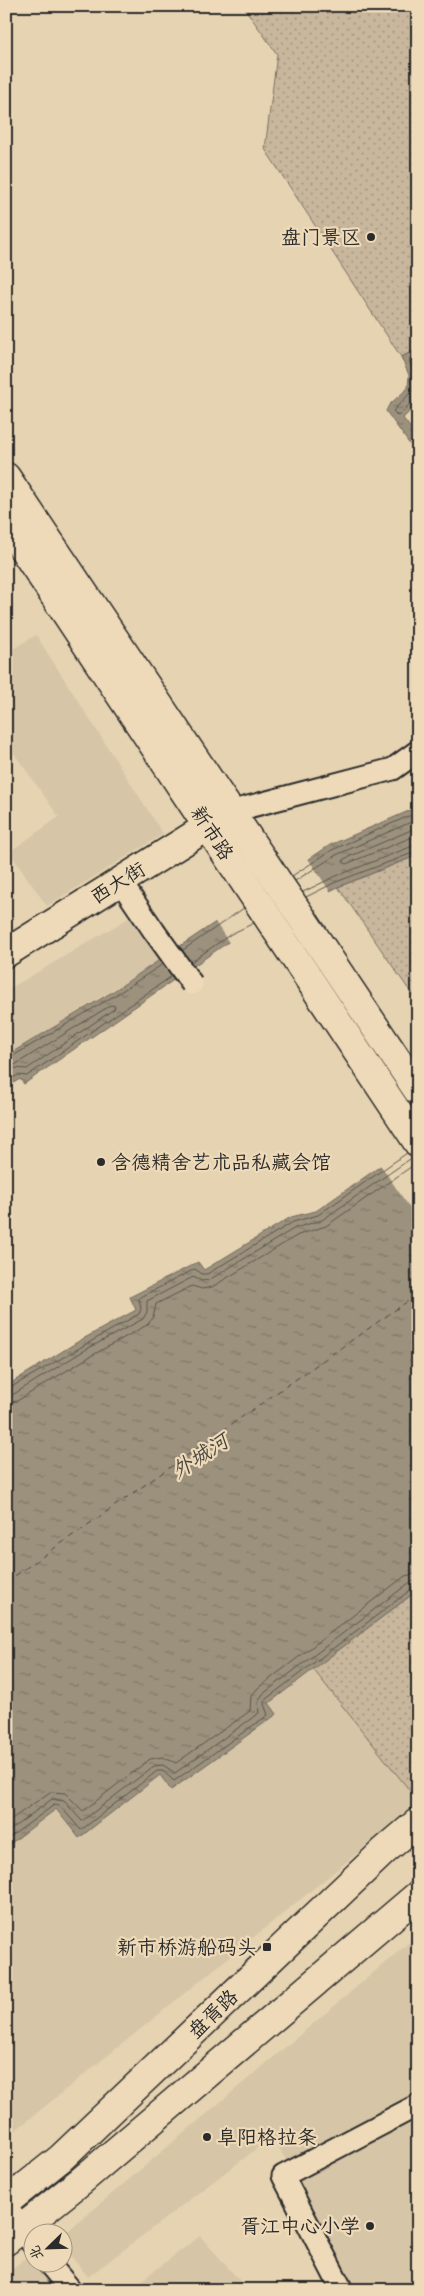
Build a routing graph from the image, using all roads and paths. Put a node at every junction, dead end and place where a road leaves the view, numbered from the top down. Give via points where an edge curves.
1 (6, 477) edge
2 (6, 523) edge
3 (418, 751) edge
4 (219, 819) junction
5 (120, 882) junction
6 (6, 953) edge
7 (192, 984) dead end
8 (418, 1091) edge
9 (418, 1143) edge
10 (418, 1822) edge
11 (418, 1838) edge
12 (418, 1880) edge
13 (418, 1896) edge
14 (284, 1946) junction
15 (315, 1983) junction
16 (418, 2105) edge
17 (6, 2202) edge
18 (6, 2206) edge
19 (20, 2237) edge
20 (58, 2274) edge
21 (71, 2290) edge
22 (342, 2290) edge

1 - 4 main road, 新市路
2 - 4 main road, 新市路
3 - 4 street via 393,769
4 - 5 main road, 西大街
4 - 8 main road, 新市路 via 271,874
4 - 9 main road, 新市路 via 246,886
5 - 6 main road, 西大街
5 - 7 street, bridge
10 - 14 main road, 盘胥路
11 - 14 main road
12 - 15 main road
13 - 15 main road, 盘胥路
14 - 17 main road, 盘胥路 via 61,2158
15 - 19 main road, 盘胥路
16 - 22 street via 283,2176
18 - 19 street
20 - 21 street

